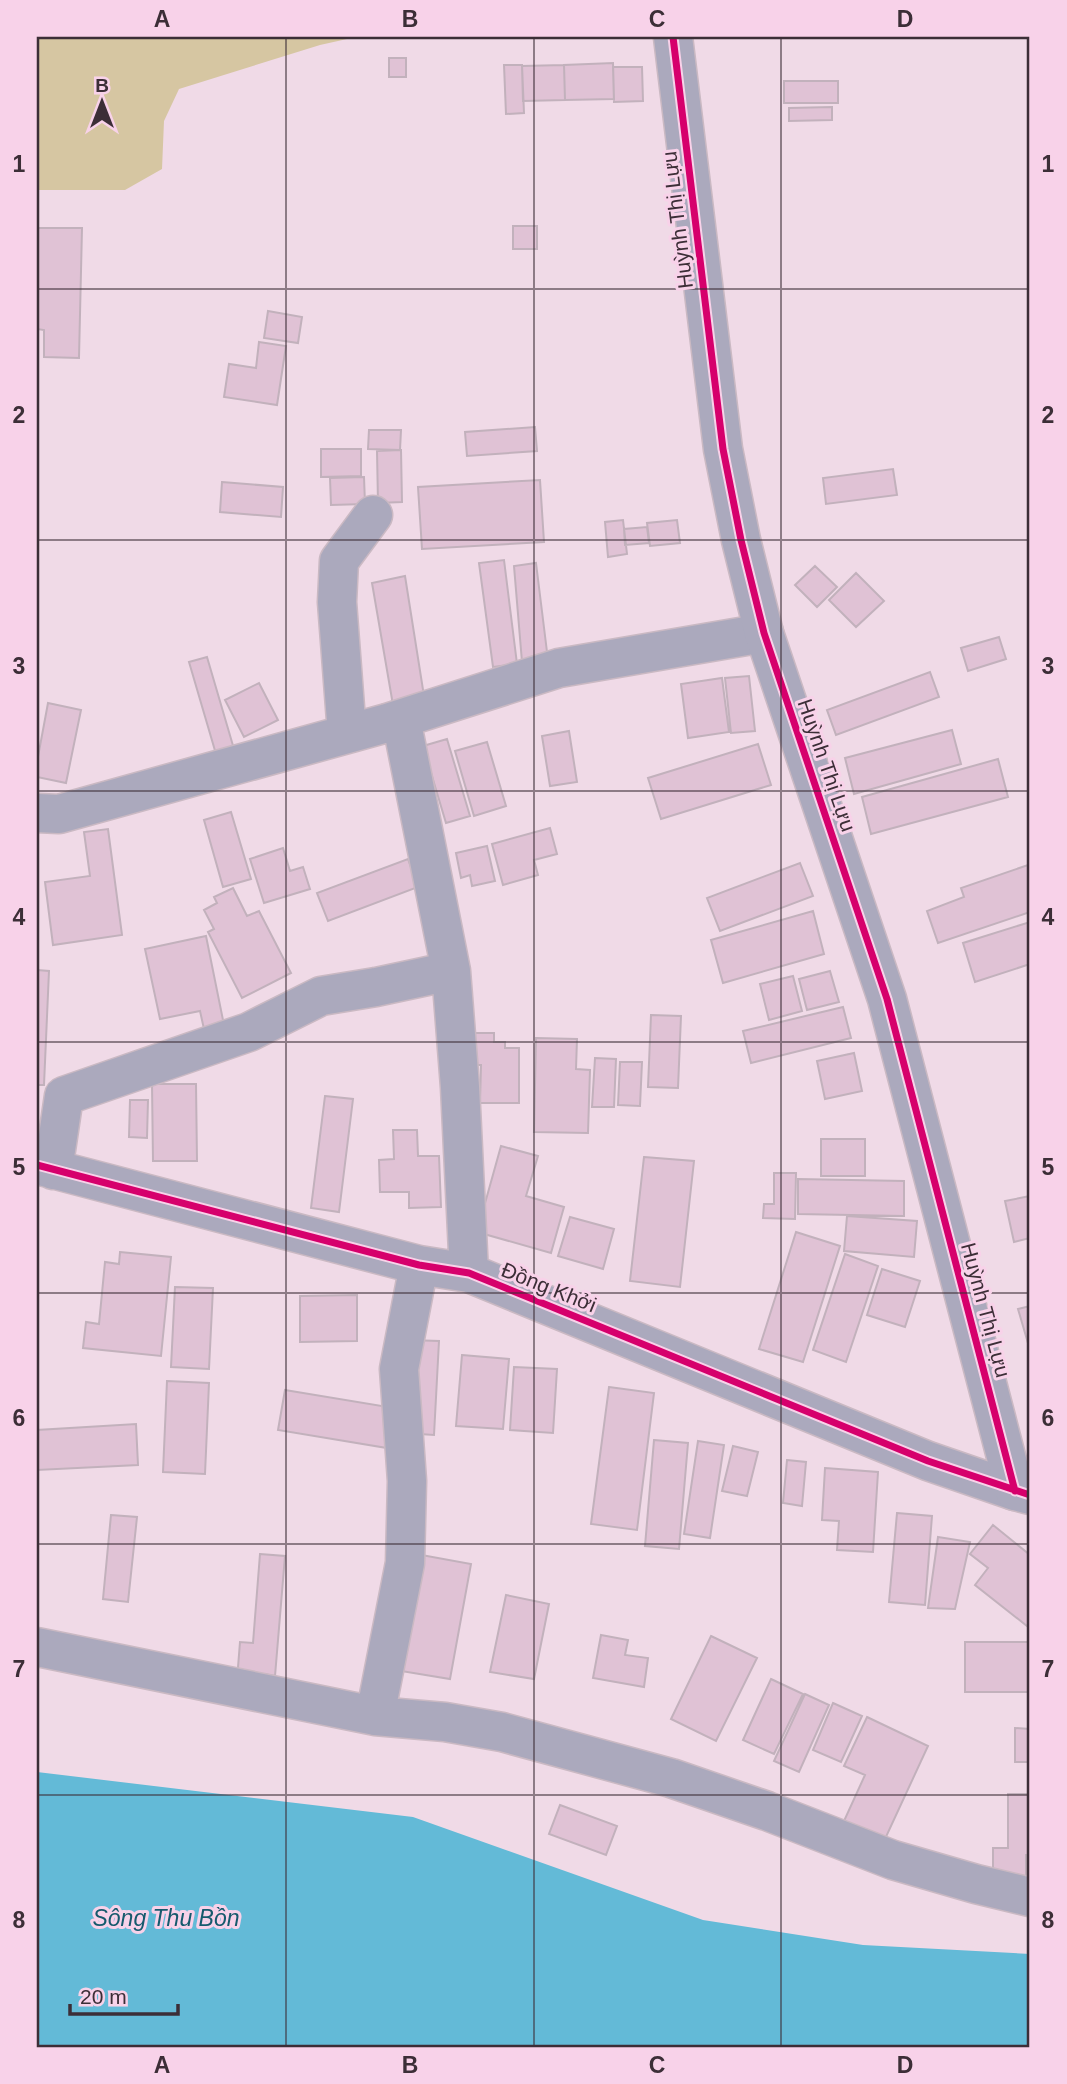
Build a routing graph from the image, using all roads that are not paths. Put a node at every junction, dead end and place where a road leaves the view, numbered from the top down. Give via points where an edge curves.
1 (673, 37) edge
2 (373, 515) dead end
3 (764, 633) junction
4 (401, 719) junction
5 (347, 734) junction
6 (37, 813) edge
7 (451, 971) junction
8 (45, 1168) edge
9 (419, 1265) junction
10 (469, 1273) junction
11 (1023, 1493) edge
12 (37, 1647) edge
13 (375, 1716) junction
14 (1030, 1897) edge

1 - 3 street, Huỳnh Thị Lựu via 723,449
2 - 5 street via 339,561 337,602
3 - 4 street via 559,668
3 - 11 street, Huỳnh Thị Lựu via 887,999
4 - 5 street
4 - 7 street
5 - 6 street via 59,814
7 - 8 street via 321,996 249,1032 64,1096
7 - 10 street
8 - 9 street, Đồng Khởi
9 - 10 street, Đồng Khởi
9 - 13 street via 400,1370 407,1480 405,1563
10 - 11 street, Đồng Khởi via 915,1456
12 - 13 street
13 - 14 street via 502,1732 658,1774 893,1860

